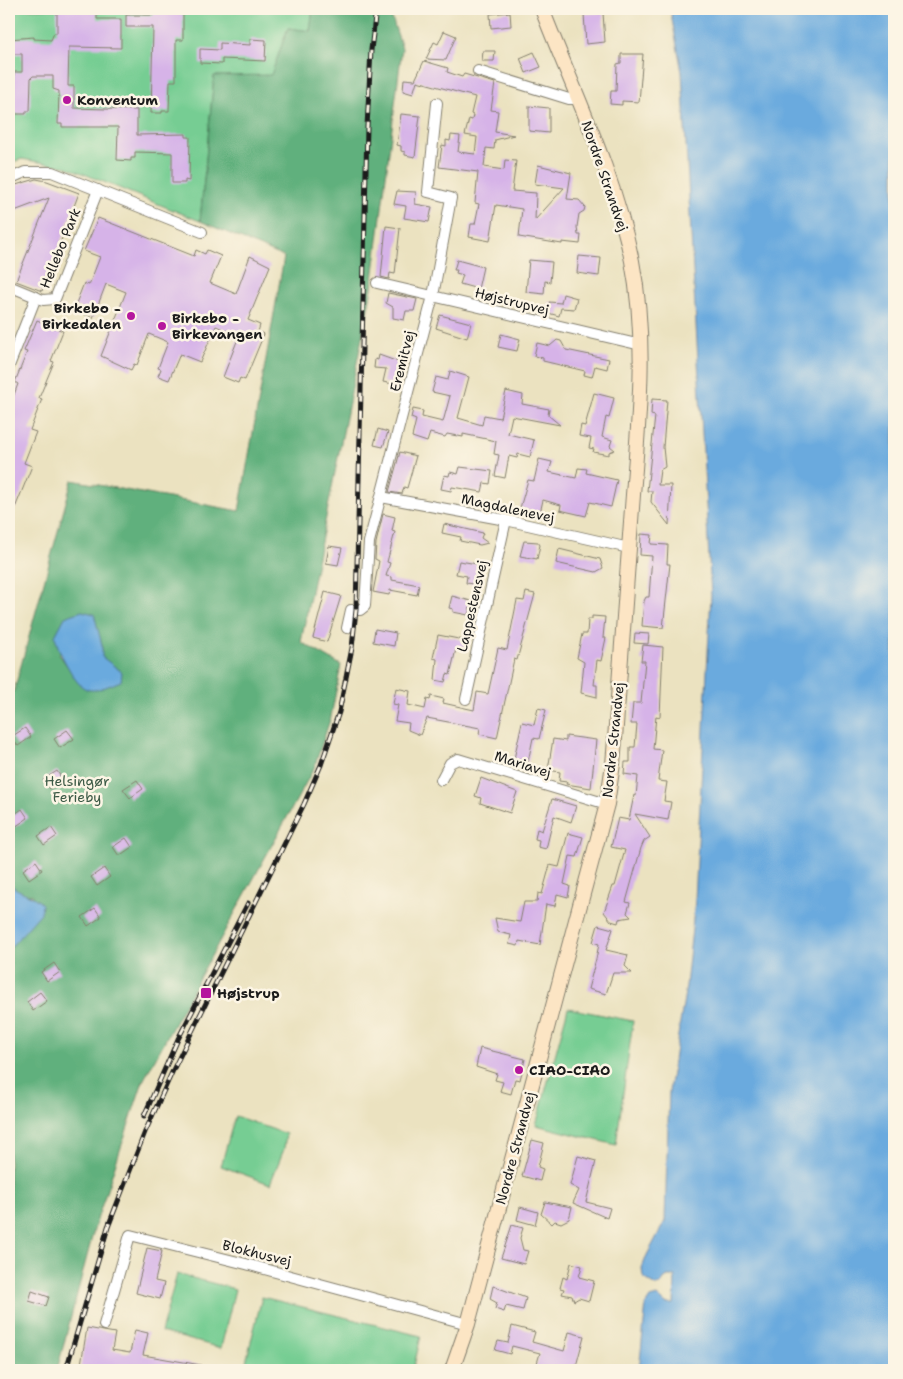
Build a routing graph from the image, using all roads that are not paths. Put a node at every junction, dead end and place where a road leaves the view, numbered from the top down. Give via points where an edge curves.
1 (542, 9) edge
2 (478, 71) dead end
3 (578, 99) junction
4 (436, 103) dead end
5 (9, 179) edge
6 (98, 190) junction
7 (202, 232) dead end
8 (376, 283) dead end
9 (9, 286) edge
10 (433, 296) junction
11 (36, 297) junction
12 (641, 345) junction
13 (9, 366) edge
14 (381, 497) junction
15 (506, 520) junction
16 (629, 548) junction
17 (347, 628) dead end
18 (466, 699) dead end
19 (441, 780) dead end
20 (607, 804) junction
21 (468, 1324) junction
22 (104, 1325) dead end
23 (452, 1370) edge

1 - 3 main road, Nordre Strandvej
2 - 3 street
3 - 12 main road, Nordre Strandvej via 624,227 635,278
4 - 10 street, Eremitvej via 428,192 451,198
5 - 6 street via 25,172 52,172
6 - 7 street
6 - 11 street, Hellebo Park via 58,295 52,301
8 - 10 street, Højstrupvej
9 - 11 street, Hellebo Park
10 - 12 street, Højstrupvej
10 - 14 street, Eremitvej
11 - 13 street, Hellebo Park
12 - 16 main road, Nordre Strandvej
14 - 15 street, Magdalenevej
14 - 17 street, Eremitvej via 369,542 365,606 360,610 350,610
15 - 16 street, Magdalenevej
15 - 18 street, Lappestensvej
16 - 20 main road, Nordre Strandvej via 613,764
19 - 20 street, Mariavej via 450,763 458,759
20 - 21 main road, Nordre Strandvej
21 - 22 street, Blokhusvej via 130,1235
21 - 23 main road, Nordre Strandvej

